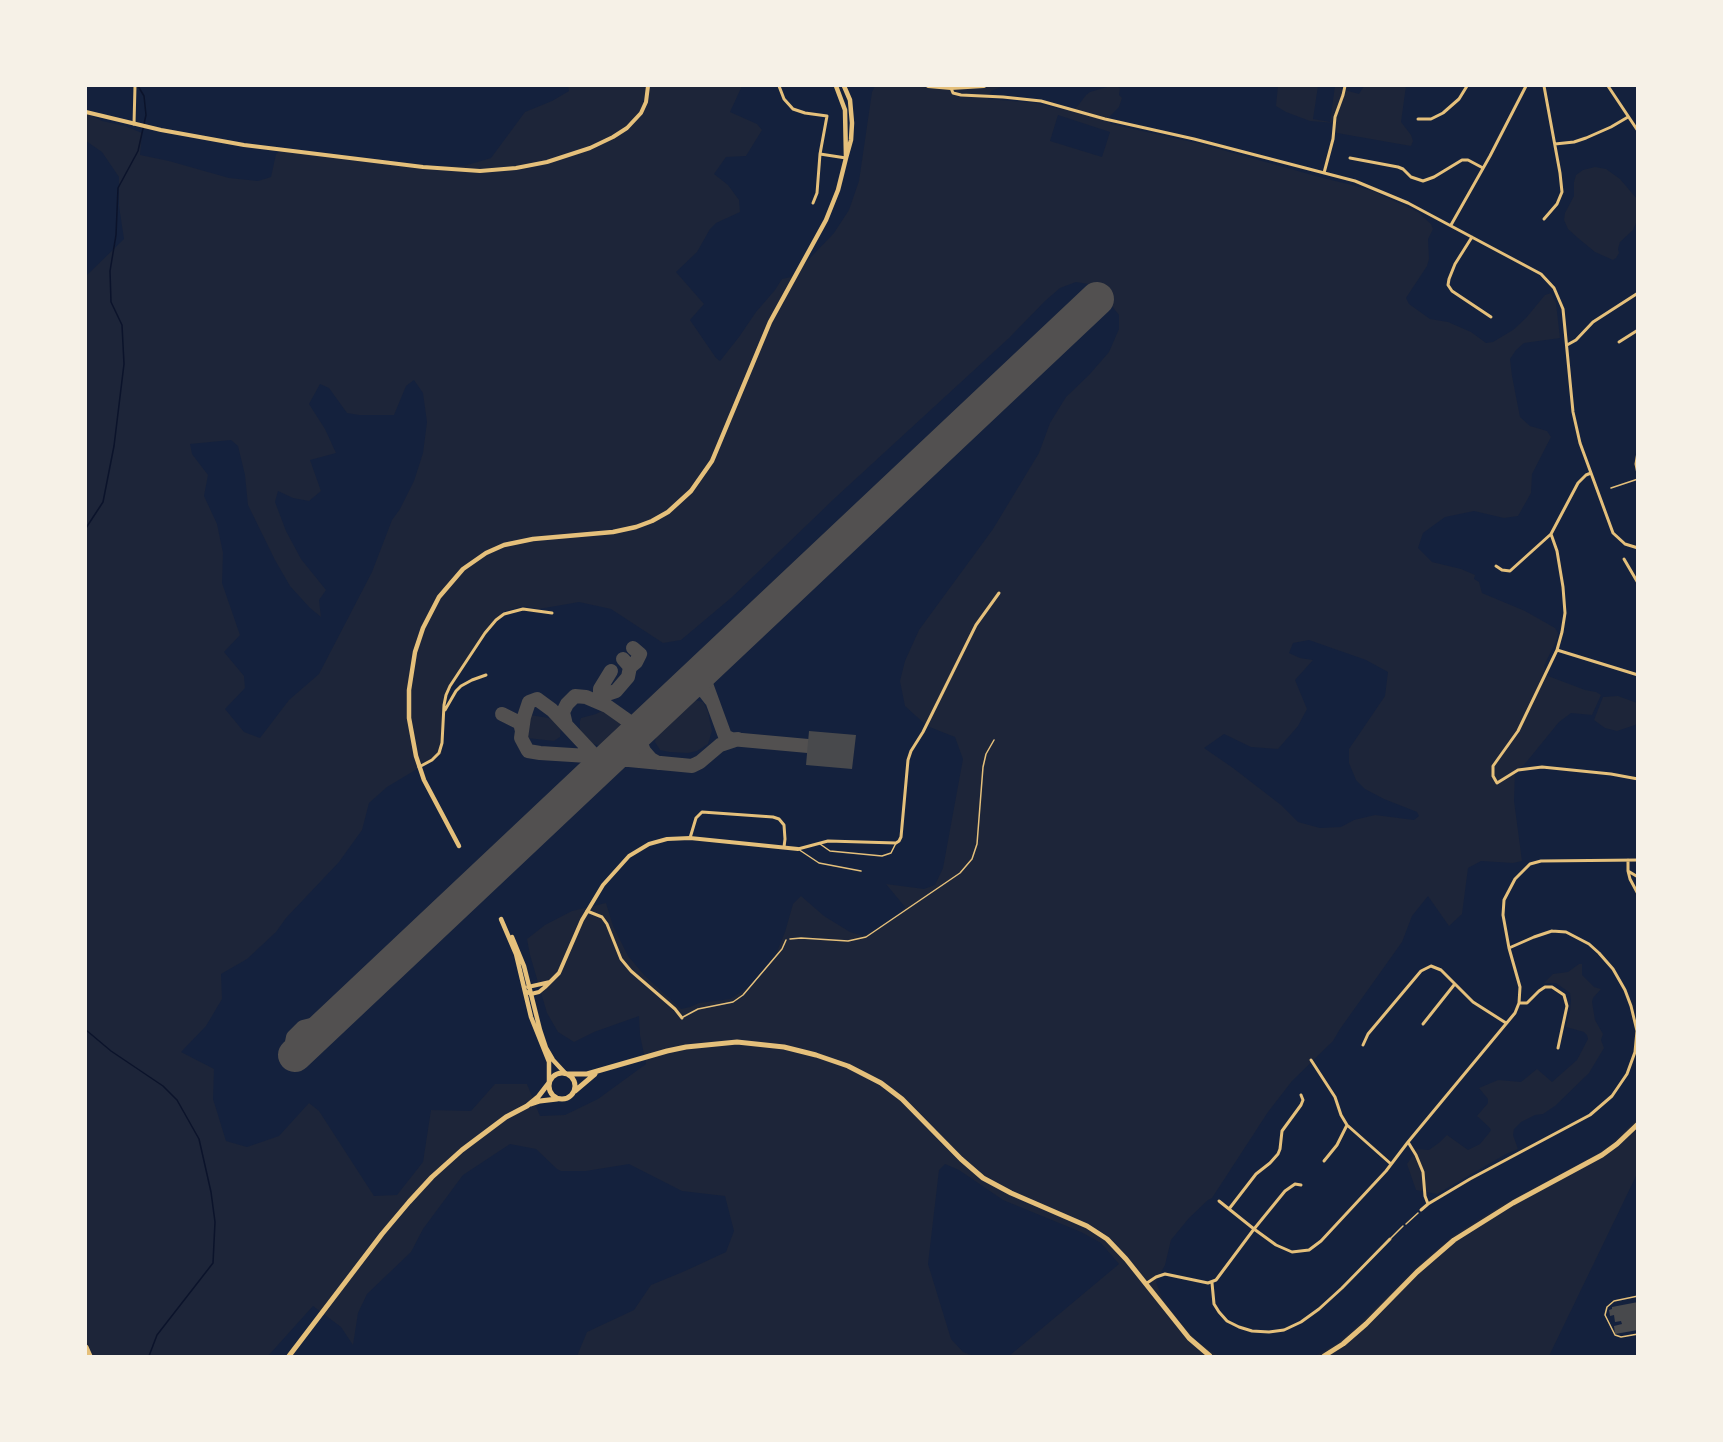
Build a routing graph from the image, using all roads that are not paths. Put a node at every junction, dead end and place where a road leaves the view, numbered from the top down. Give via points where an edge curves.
1 (135, 86) edge
2 (648, 86) edge
3 (779, 86) edge
4 (836, 86) edge
5 (844, 86) edge
6 (928, 86) edge
7 (984, 86) edge
8 (1345, 86) edge
9 (1467, 86) edge
10 (1525, 86) edge
11 (1544, 86) edge
12 (1608, 86) edge
13 (951, 88) junction
14 (86, 112) edge
15 (1628, 117) junction
16 (1418, 119) dead end
17 (134, 124) junction
18 (1638, 131) edge
19 (1555, 144) junction
20 (820, 153) junction
21 (1350, 158) dead end
22 (846, 159) junction
23 (1483, 168) junction
24 (1324, 173) junction
25 (813, 203) dead end
26 (1544, 219) dead end
27 (1451, 225) junction
28 (1472, 237) junction
29 (1638, 294) edge
30 (1491, 317) dead end
31 (1638, 330) edge
32 (1619, 342) dead end
33 (1567, 345) junction
34 (1638, 452) edge
35 (1592, 473) junction
36 (1638, 474) edge
37 (1551, 534) junction
38 (1638, 548) edge
39 (1624, 560) dead end
40 (1496, 566) dead end
41 (1638, 583) edge
42 (999, 593) dead end
43 (552, 613) dead end
44 (1557, 650) junction
45 (486, 675) dead end
46 (1638, 675) edge
47 (443, 715) junction
48 (419, 767) junction
49 (1638, 779) edge
50 (690, 838) junction
51 (819, 843) junction
52 (896, 843) junction
53 (459, 846) dead end
54 (784, 847) junction
55 (798, 849) junction
56 (1628, 860) junction
57 (1638, 861) edge
58 (861, 871) dead end
59 (1628, 871) junction
60 (1638, 877) edge
61 (1638, 894) edge
62 (587, 911) junction
63 (786, 940) road end
64 (1509, 948) junction
65 (553, 980) junction
66 (1454, 985) junction
67 (527, 989) junction
68 (531, 994) junction
69 (1519, 1003) junction
70 (682, 1018) joint
71 (1507, 1023) junction
72 (1423, 1024) dead end
73 (1363, 1045) dead end
74 (1557, 1048) dead end
75 (1311, 1060) dead end
76 (602, 1069) junction
77 (566, 1073) junction
78 (548, 1083) junction
79 (574, 1091) junction
80 (1301, 1095) dead end
81 (558, 1099) junction
82 (527, 1106) junction
83 (1638, 1124) edge
84 (1347, 1125) junction
85 (1408, 1142) junction
86 (1324, 1161) dead end
87 (1391, 1164) junction
88 (1301, 1185) dead end
89 (1219, 1202) dead end
90 (1428, 1204) junction
91 (1229, 1209) junction
92 (1421, 1210) road end
93 (1403, 1226) road end
94 (1254, 1229) junction
95 (1390, 1239) joint
96 (1212, 1283) junction
97 (1146, 1285) junction
98 (1638, 1296) edge
99 (1638, 1334) edge
100 (86, 1347) edge
101 (90, 1356) edge
102 (289, 1356) edge
103 (1210, 1356) edge
104 (1324, 1356) edge

1 - 17 street
2 - 17 street via 641,113 622,132 565,157 500,170 450,170 312,155
3 - 20 street via 793,109 827,116
4 - 22 main road via 846,117
5 - 22 main road via 852,123
6 - 13 street
7 - 13 street
8 - 24 street
9 - 16 street via 1443,113 1431,119
10 - 23 street
11 - 19 street
12 - 15 street
13 - 24 street via 961,95 1041,101
14 - 17 street
15 - 18 street
15 - 19 street via 1580,140
19 - 26 street via 1562,192
20 - 22 street
20 - 25 street
21 - 23 street via 1398,167 1423,181 1462,160
22 - 48 main road via 826,220 767,328 712,461 691,492 668,512 636,527 504,545 463,569 439,597 419,640 410,678 409,718
23 - 27 street
24 - 27 street via 1374,188
27 - 28 street
28 - 30 street via 1455,264 1448,285
28 - 33 street via 1541,274 1551,284 1561,303
29 - 33 street via 1593,322
31 - 32 street
33 - 35 street via 1575,425
34 - 36 street
35 - 37 street via 1578,483
35 - 38 street via 1613,533 1625,544
37 - 40 street via 1510,571
37 - 44 street via 1559,559 1565,613
39 - 41 street
42 - 52 street via 976,625 911,751 901,837
43 - 47 street via 523,609 496,620 450,686
44 - 46 street
44 - 49 street via 1516,736 1493,766 1497,783 1518,770 1535,767
45 - 47 street via 456,691
47 - 48 street via 439,753
48 - 53 main road
50 - 54 street
50 - 54 street via 702,812 773,817 784,825
50 - 62 street via 658,841 635,851 613,873
51 - 52 street
51 - 52 lane via 830,851 882,856 891,853
51 - 55 street
54 - 55 street
55 - 58 lane via 819,863
56 - 57 street
56 - 59 street
56 - 64 street via 1541,861 1525,867 1511,885 1503,908
59 - 60 street
59 - 61 street
62 - 65 street
62 - 70 street via 602,917 621,959
63 - 70 lane via 743,995 733,1002 698,1009
64 - 69 street via 1519,980
64 - 90 street via 1552,931 1566,932 1589,944 1613,969 1629,998 1637,1031 1635,1052 1620,1085 1599,1108
65 - 67 street
65 - 68 street
66 - 71 street
66 - 72 street
66 - 73 street via 1436,967 1424,969
67 - 67 main road via 519,951 501,919 516,954
67 - 68 main road
67 - 78 main road via 531,1017 549,1062
68 - 77 main road via 546,1048
69 - 71 street
69 - 74 street via 1527,1003 1545,987 1564,995 1567,1006
71 - 85 street
75 - 84 street via 1333,1093
76 - 77 highway via 587,1074
76 - 79 highway
76 - 97 highway via 667,1051 724,1043 784,1047 838,1062 870,1077 902,1099 983,1178 1101,1234
77 - 78 highway via 552,1076
77 - 79 highway via 574,1081
78 - 81 highway via 552,1096
78 - 82 highway
79 - 81 highway via 568,1099
80 - 91 street via 1301,1105 1282,1131 1279,1151
81 - 82 highway
82 - 102 highway via 462,1150 416,1194
83 - 104 highway via 1602,1155 1454,1240 1366,1324
84 - 86 street
84 - 87 street
85 - 87 street
85 - 90 street via 1423,1172
87 - 94 street via 1312,1248 1287,1250
88 - 94 street via 1295,1184 1285,1191
89 - 91 street
90 - 92 street
91 - 94 street
93 - 95 lane
94 - 96 street
95 - 96 street via 1319,1309 1284,1330 1252,1331 1227,1321 1214,1304
96 - 97 street via 1165,1274
97 - 103 highway via 1189,1338
98 - 99 lane via 1614,1301 1605,1315 1615,1335
100 - 101 highway

